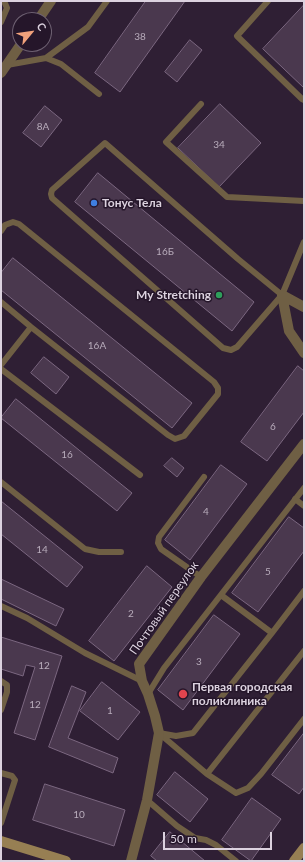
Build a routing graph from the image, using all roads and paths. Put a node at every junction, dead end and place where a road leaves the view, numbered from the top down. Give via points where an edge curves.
1 (4, 1) edge
2 (51, 1) edge
3 (107, 1) edge
4 (268, 1) edge
5 (43, 12) edge
6 (1, 22) edge
7 (16, 52) edge
8 (46, 58) junction
9 (4, 69) edge
10 (99, 94) dead end
11 (304, 100) edge
12 (201, 104) dead end
13 (304, 202) edge
14 (1, 230) edge
15 (304, 242) edge
16 (282, 296) junction
17 (1, 302) edge
18 (304, 307) edge
19 (30, 326) junction
20 (304, 353) edge
21 (1, 365) edge
22 (1, 369) edge
23 (304, 444) edge
24 (140, 475) dead end
25 (204, 477) dead end
26 (1, 482) edge
27 (304, 488) edge
28 (295, 499) junction
29 (304, 506) edge
30 (121, 552) dead end
31 (201, 578) junction
32 (304, 591) edge
33 (221, 595) junction
34 (1, 606) edge
35 (272, 633) junction
36 (304, 651) edge
37 (1, 681) edge
38 (142, 681) junction
39 (148, 694) junction
40 (1, 710) edge
41 (304, 719) edge
42 (159, 733) junction
43 (1, 773) edge
44 (207, 774) junction
45 (147, 800) junction
46 (1, 822) edge
47 (1, 841) edge
48 (304, 848) edge
49 (46, 858) edge
50 (66, 861) edge
51 (131, 861) edge
52 (236, 861) edge
53 (294, 861) edge

1 - 6 lane via 7,8
2 - 5 street
3 - 8 lane via 88,27
4 - 11 lane via 237,36
7 - 9 street
8 - 9 lane
8 - 10 lane via 61,64
12 - 13 lane via 166,142 227,197
14 - 19 lane via 13,222 19,224 214,382 218,394 184,436 175,439
15 - 16 lane
16 - 16 lane via 105,143 52,190 52,198 223,348 230,350 236,347
16 - 18 street
16 - 20 street via 290,331
17 - 19 lane
19 - 21 lane
22 - 24 lane
23 - 31 street, Почтовый переулок
25 - 31 lane via 159,537 158,543 161,549
26 - 30 lane via 85,550
27 - 28 lane
28 - 29 lane
28 - 33 lane
31 - 38 street, Почтовый переулок via 139,664
32 - 35 lane
33 - 35 lane
33 - 39 lane via 164,668
34 - 38 lane via 27,618 85,653
35 - 42 lane via 193,733 176,736
36 - 44 lane
37 - 40 lane via 7,685
38 - 39 street, Почтовый переулок
39 - 42 street, Почтовый переулок
41 - 44 lane via 262,774 248,788 236,793
42 - 44 lane
42 - 45 street, Почтовый переулок
43 - 46 lane via 12,776 15,780
45 - 51 street, Почтовый переулок
45 - 52 lane via 177,826 195,838 216,845
47 - 49 main road
48 - 53 main road
49 - 50 main road

